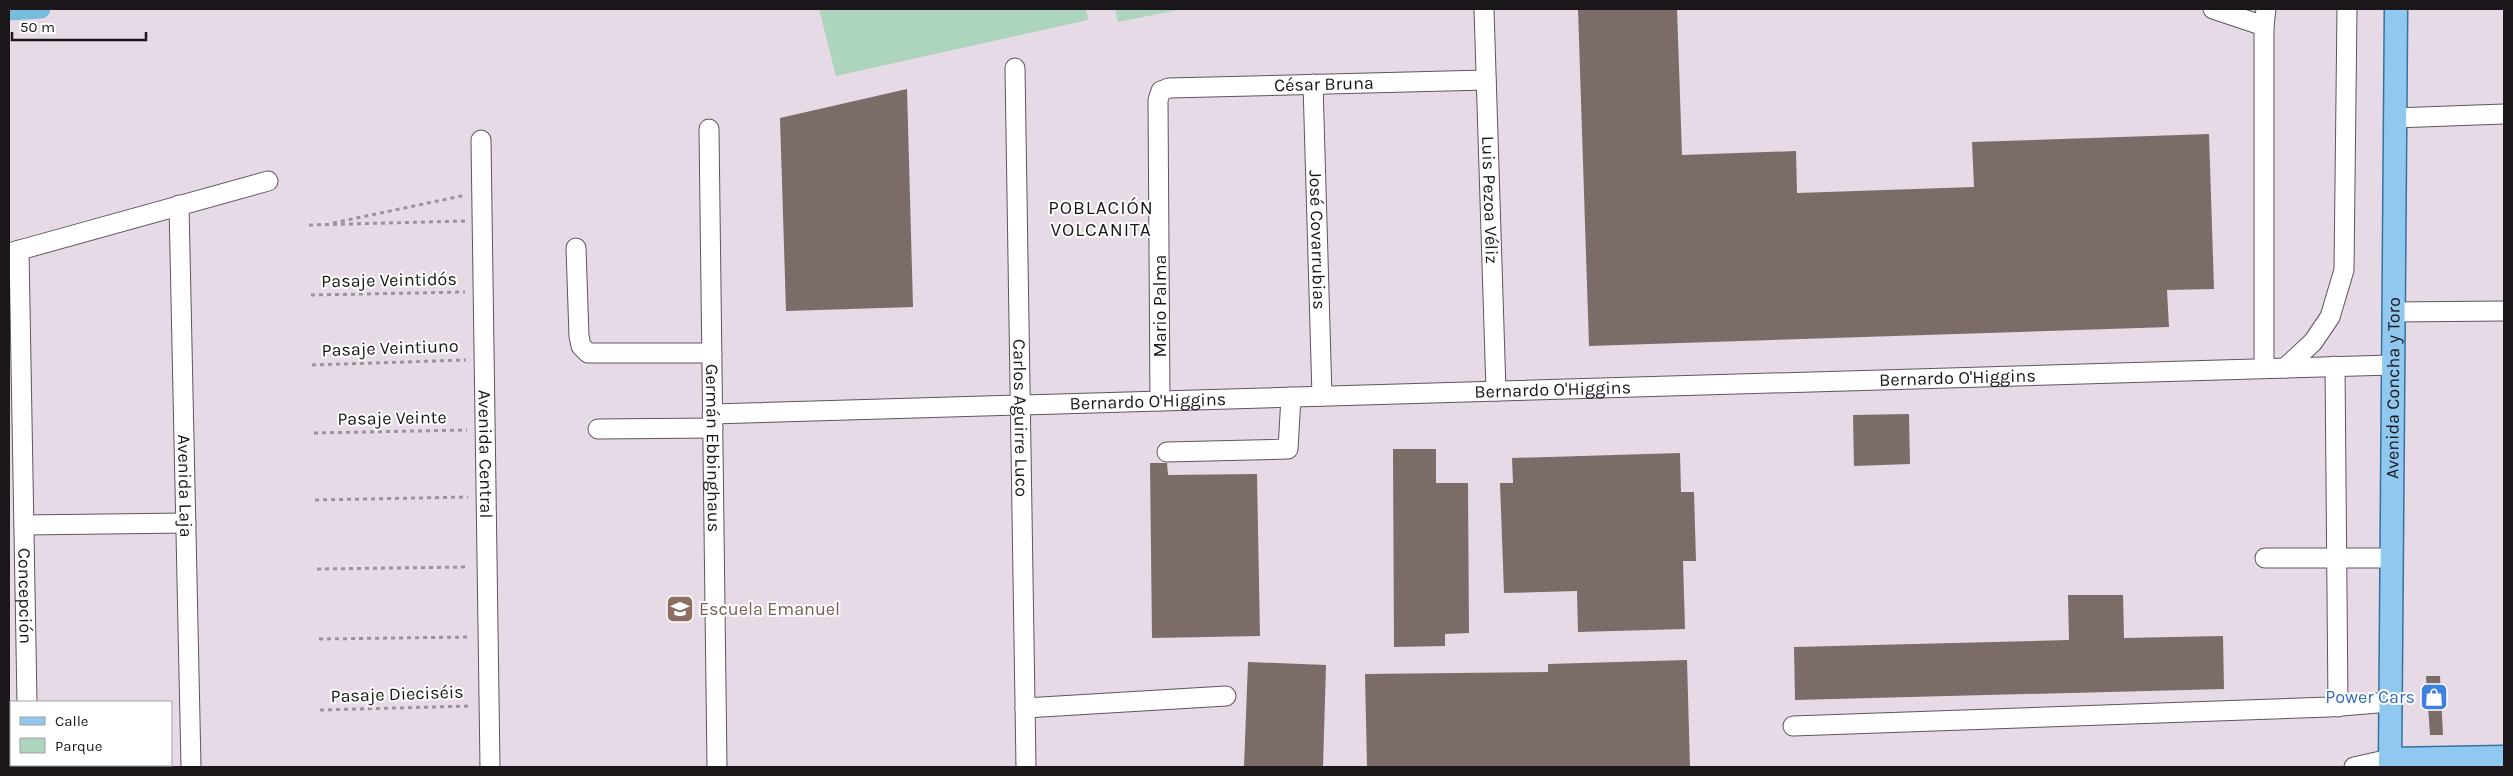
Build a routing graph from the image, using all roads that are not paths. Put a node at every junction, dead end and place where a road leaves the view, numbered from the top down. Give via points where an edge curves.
1 (1484, 9) edge
2 (2213, 9) edge
3 (2347, 9) edge
4 (2396, 9) edge
5 (2265, 17) edge
6 (1015, 68) dead end
7 (1486, 80) junction
8 (1313, 84) junction
9 (1161, 91) joint
10 (2504, 114) edge
11 (2394, 118) junction
12 (709, 129) dead end
13 (481, 140) dead end
14 (268, 181) dead end
15 (179, 205) junction
16 (576, 248) dead end
17 (14, 251) edge
18 (2504, 311) edge
19 (2393, 312) junction
20 (712, 354) junction
21 (2392, 365) junction
22 (2335, 366) junction
23 (2264, 368) junction
24 (2285, 368) junction
25 (1496, 391) junction
26 (1322, 396) junction
27 (1291, 397) junction
28 (1160, 401) junction
29 (1020, 405) junction
30 (712, 421) junction
31 (598, 430) dead end
32 (1167, 452) dead end
33 (186, 523) junction
34 (19, 534) edge
35 (2265, 558) dead end
36 (2337, 558) junction
37 (2391, 558) junction
38 (1226, 696) dead end
39 (27, 701) edge
40 (2390, 702) junction
41 (2338, 706) junction
42 (1025, 708) junction
43 (1794, 726) dead end
44 (2504, 756) edge
45 (2390, 763) edge
46 (191, 767) edge
47 (490, 767) edge
48 (717, 767) edge
49 (1026, 767) edge
50 (2359, 767) edge

1 - 7 street, Luis Pezoa Véliz
2 - 5 street
3 - 24 street via 2344,270 2330,317 2314,342
4 - 11 main road, Avenida Concha y Toro
5 - 23 street
6 - 29 street, Carlos Aguirre Luco
7 - 8 street, César Bruna
7 - 25 street, Luis Pezoa Véliz
8 - 9 street, César Bruna via 1169,88
8 - 26 street, José Covarrubias
9 - 28 street, Mario Palma via 1158,100
10 - 11 street
11 - 19 main road, Avenida Concha y Toro
12 - 20 street, Germán Ebbinghaus
13 - 47 street, Avenida Central
14 - 15 street
15 - 17 street
15 - 33 street, Avenida Laja
16 - 20 street via 579,336 581,346 588,353
17 - 34 street, Concepción
18 - 19 street
19 - 21 main road, Avenida Concha y Toro
20 - 30 street, Germán Ebbinghaus
21 - 22 street, Bernardo O'Higgins
21 - 37 main road, Avenida Concha y Toro
22 - 24 street, Bernardo O'Higgins
22 - 36 street
23 - 24 street, Bernardo O'Higgins
23 - 25 street, Bernardo O'Higgins
25 - 26 street, Bernardo O'Higgins
26 - 27 street, Bernardo O'Higgins
27 - 28 street, Bernardo O'Higgins
27 - 32 street via 1288,449
28 - 29 street, Bernardo O'Higgins
29 - 30 street, Bernardo O'Higgins
29 - 42 street, Carlos Aguirre Luco
30 - 31 street, Bernardo O'Higgins
30 - 48 street, Germán Ebbinghaus
33 - 34 street
33 - 46 street, Avenida Laja
34 - 39 street, Concepción
35 - 36 street
36 - 37 street
36 - 41 street
37 - 40 main road, Avenida Concha y Toro
38 - 42 street
40 - 41 street
40 - 45 main road, Avenida Concha y Toro
41 - 43 street
42 - 49 street, Carlos Aguirre Luco
44 - 45 main road
45 - 50 street

